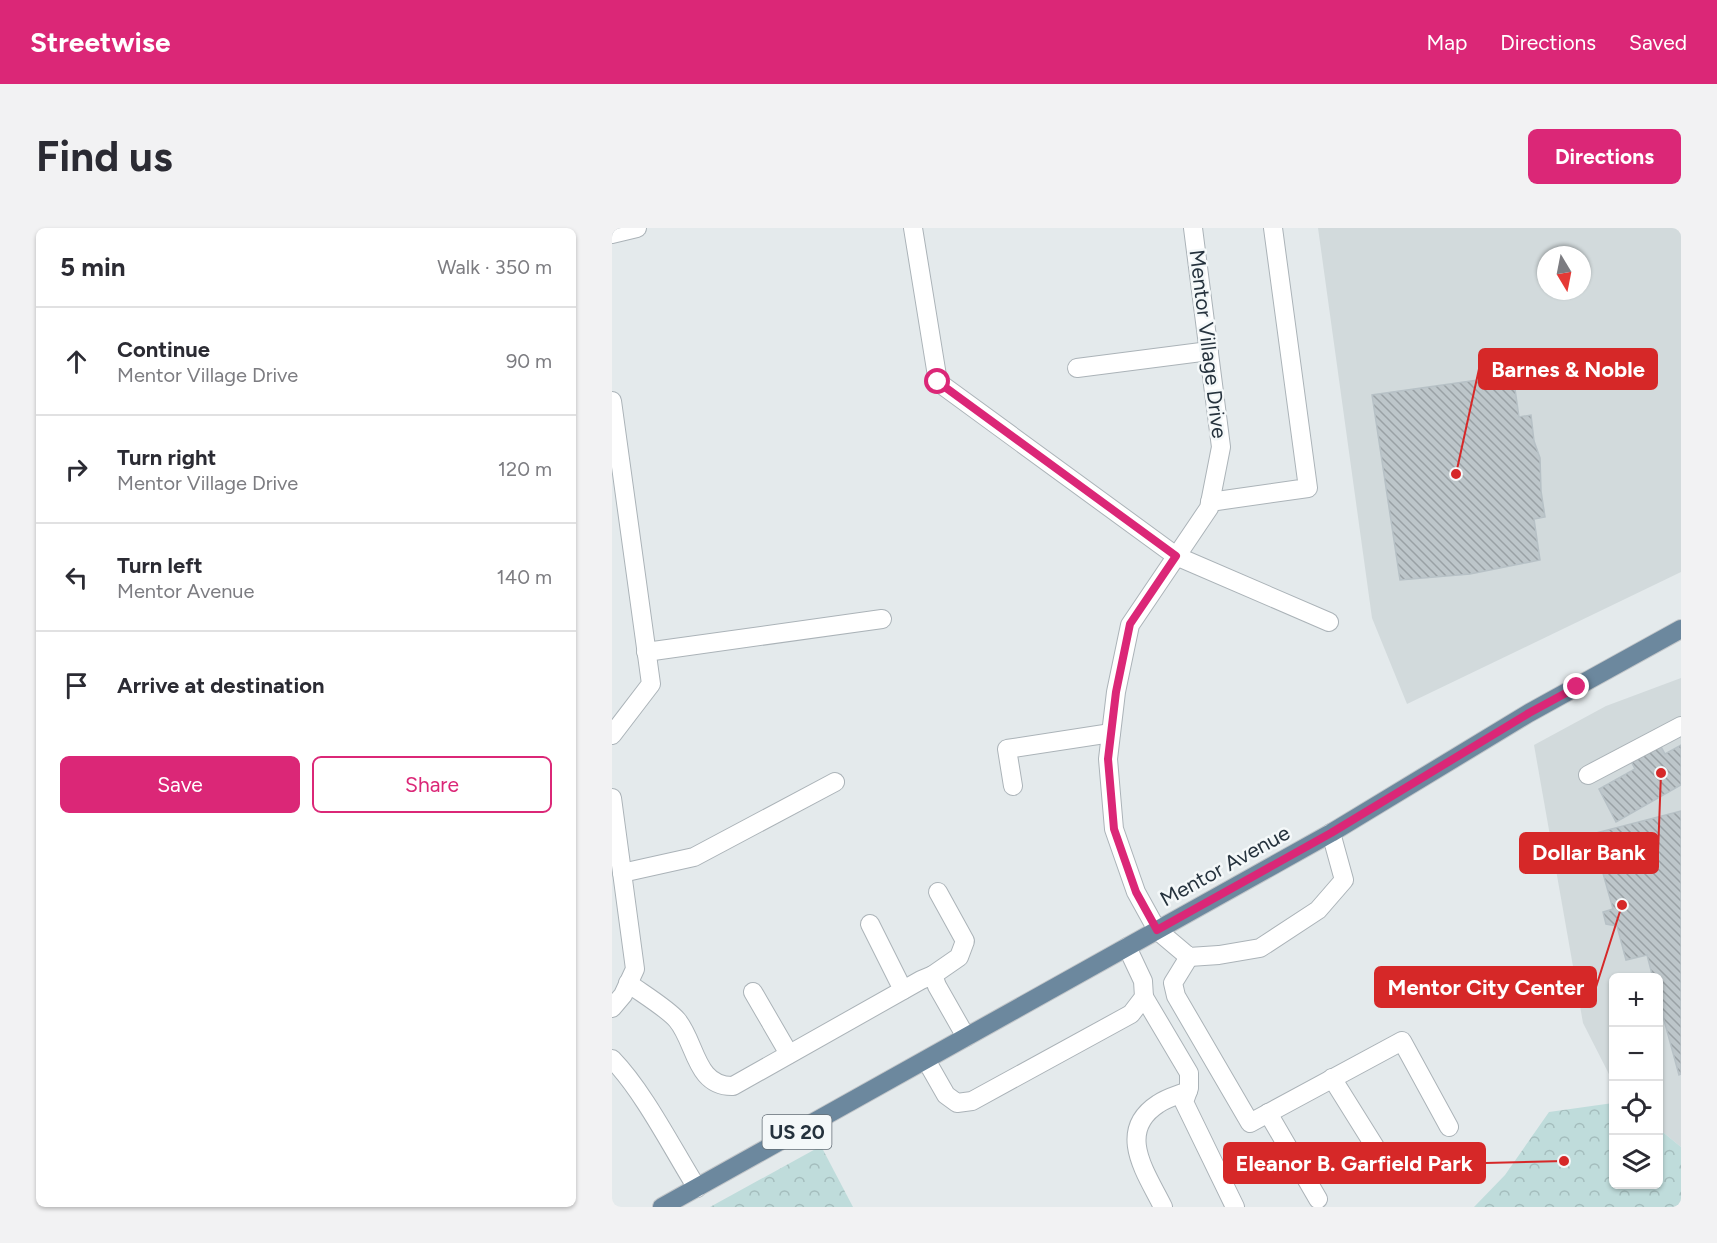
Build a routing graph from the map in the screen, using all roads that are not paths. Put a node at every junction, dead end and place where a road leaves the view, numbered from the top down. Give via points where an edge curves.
1 (638, 228) edge
2 (913, 228) edge
3 (1193, 228) edge
4 (1273, 228) edge
5 (612, 234) edge
6 (1209, 351) junction
7 (1077, 368) dead end
8 (612, 401) edge
9 (1210, 501) junction
10 (1176, 556) junction
11 (882, 619) dead end
12 (1329, 622) dead end
13 (1681, 629) edge
14 (646, 652) junction
15 (1681, 726) edge
16 (1111, 733) junction
17 (612, 735) edge
18 (1588, 775) dead end
19 (835, 782) dead end
20 (1013, 786) dead end
21 (612, 798) edge
22 (1331, 833) junction
23 (622, 873) junction
24 (938, 892) dead end
25 (870, 924) dead end
26 (1157, 930) junction
27 (1127, 947) junction
28 (1189, 957) junction
29 (933, 975) junction
30 (628, 983) junction
31 (903, 990) junction
32 (753, 992) dead end
33 (1144, 997) junction
34 (612, 1008) edge
35 (966, 1037) junction
36 (789, 1054) junction
37 (612, 1059) edge
38 (926, 1060) junction
39 (1332, 1078) junction
40 (1188, 1091) junction
41 (1268, 1113) junction
42 (1449, 1127) dead end
43 (1387, 1166) dead end
44 (697, 1188) junction
45 (1318, 1199) dead end
46 (662, 1207) edge
47 (1163, 1207) edge
48 (1235, 1207) edge

1 - 5 street
2 - 10 street via 938,382
3 - 6 street, Mentor Village Drive
4 - 9 street via 1308,488
6 - 7 street
6 - 9 street, Mentor Village Drive via 1221,447
8 - 14 street
9 - 10 street, Mentor Village Drive
10 - 12 street
10 - 16 street, Mentor Village Drive via 1130,624
11 - 14 street
13 - 22 main road, Mentor Avenue / US 20 via 1529,713
14 - 17 street via 651,684
15 - 18 street
16 - 20 street via 1007,748
16 - 26 street, Mentor Village Drive via 1108,759 1114,829 1136,892
19 - 23 street via 694,857
21 - 23 street
22 - 26 main road, Mentor Avenue / US 20
22 - 28 street via 1344,880 1318,910 1260,948
23 - 30 street via 634,969
24 - 29 street via 965,941 958,957
25 - 31 street
26 - 27 main road, Mentor Avenue / US 20
26 - 28 street
27 - 33 street via 1143,981
27 - 35 main road, Mentor Avenue / US 20
28 - 41 street via 1173,983 1176,996 1250,1123
29 - 31 street
29 - 35 street
30 - 34 street
30 - 36 street via 677,1020 701,1067 716,1084 733,1086
31 - 36 street
32 - 36 street
33 - 38 street via 1131,1014 972,1101 957,1103 946,1095
33 - 40 street via 1189,1073
35 - 38 main road, Mentor Avenue / US 20
37 - 44 street via 651,1112
38 - 44 main road, Mentor Avenue / US 20
39 - 41 street
39 - 42 street via 1402,1041
39 - 43 street
40 - 47 street via 1157,1104 1142,1120 1135,1141 1137,1156
40 - 48 street via 1184,1102
41 - 45 street
44 - 46 main road, Mentor Avenue / US 20

